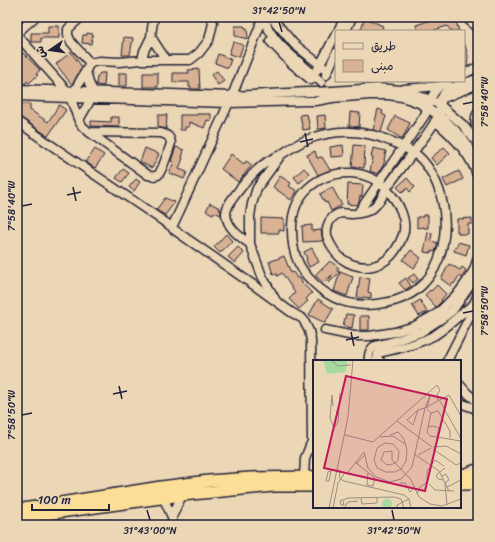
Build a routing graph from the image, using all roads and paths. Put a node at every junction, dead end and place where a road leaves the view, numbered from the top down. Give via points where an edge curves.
1 (35, 17) edge
2 (81, 17) edge
3 (154, 17) edge
4 (211, 17) edge
5 (345, 17) edge
6 (352, 17) edge
7 (466, 17) edge
8 (264, 20) edge
9 (338, 30) edge
10 (346, 30) edge
11 (478, 30) edge
12 (335, 36) edge
13 (18, 37) edge
14 (151, 37) junction
15 (335, 54) edge
16 (142, 60) junction
17 (166, 60) junction
18 (90, 63) junction
19 (320, 65) junction
20 (478, 67) edge
21 (86, 71) junction
22 (328, 72) junction
23 (465, 74) edge
24 (313, 77) junction
25 (478, 78) edge
26 (322, 82) junction
27 (446, 82) edge
28 (478, 84) edge
29 (439, 86) junction
30 (17, 89) edge
31 (66, 90) junction
32 (75, 90) junction
33 (401, 90) junction
34 (317, 92) junction
35 (92, 95) junction
36 (17, 96) edge
37 (232, 96) junction
38 (307, 96) junction
39 (70, 98) junction
40 (431, 100) junction
41 (316, 101) junction
42 (228, 103) junction
43 (441, 103) junction
44 (427, 108) junction
45 (478, 112) edge
46 (437, 118) junction
47 (79, 120) junction
48 (17, 121) edge
49 (89, 132) junction
50 (478, 133) edge
51 (478, 144) edge
52 (404, 147) junction
53 (413, 152) junction
54 (283, 153) junction
55 (478, 161) edge
56 (478, 178) edge
57 (379, 182) junction
58 (386, 189) junction
59 (358, 213) junction
60 (172, 226) junction
61 (250, 244) junction
62 (478, 257) edge
63 (478, 274) edge
64 (478, 294) edge
65 (277, 302) junction
66 (474, 304) junction
67 (475, 314) edge
68 (325, 330) dead end
69 (369, 360) edge
70 (378, 360) edge
71 (448, 360) edge
72 (461, 386) edge
73 (478, 402) edge
74 (461, 403) edge
75 (478, 412) edge
76 (478, 468) edge
77 (461, 475) edge
78 (461, 475) edge
79 (478, 475) edge
80 (309, 477) edge
81 (461, 484) edge
82 (478, 484) edge
83 (313, 486) edge
84 (182, 494) junction
85 (163, 497) junction
86 (17, 510) edge
87 (17, 518) edge
88 (173, 521) edge

1 - 13 street
2 - 18 street via 68,29 68,35
3 - 14 street
4 - 17 street via 213,23 209,40 199,53 190,60
5 - 9 street
6 - 10 street
7 - 11 street
8 - 19 street
8 - 24 street via 271,34
8 - 37 street
12 - 19 street
13 - 31 street
14 - 16 street
14 - 17 street
15 - 22 street
16 - 17 street
16 - 18 street
18 - 21 street
19 - 22 street
19 - 24 street
20 - 23 street
21 - 32 street
21 - 35 street
22 - 26 street
24 - 26 street
24 - 38 street
25 - 43 street via 448,89 444,92
26 - 34 street
27 - 29 street
28 - 43 street
29 - 33 street
29 - 40 street
30 - 31 street
31 - 32 street
31 - 39 street
32 - 35 street
33 - 34 street via 378,88
33 - 40 street
34 - 38 street
34 - 41 street
35 - 37 street
35 - 39 street
35 - 42 street
35 - 47 street
36 - 39 street
37 - 38 street
37 - 42 street
38 - 41 street
38 - 42 street
39 - 47 street
40 - 43 street
40 - 44 street
41 - 44 street via 388,95 402,97
42 - 60 street
43 - 46 street
43 - 51 street
44 - 46 street
44 - 52 street
45 - 50 street via 475,118
46 - 53 street
46 - 55 street via 444,118 462,137
46 - 56 street via 461,147
47 - 49 street
48 - 60 street
49 - 49 street via 148,175 153,176 158,175 162,169 171,143 169,136 161,133
52 - 53 street
52 - 54 street via 375,135 348,131 324,134
52 - 57 street
53 - 57 street via 429,169 440,191 446,223 444,238 431,274 423,285 398,300 361,305 331,297 306,276 298,261 292,238 291,221 294,209 312,184 335,174 359,174
53 - 58 street
54 - 61 street via 257,188 250,216
54 - 61 street via 255,172 228,206 226,215 230,226
57 - 58 street
57 - 59 street
58 - 59 street via 373,208
58 - 59 street via 402,214 403,236 393,253 374,266 364,267 342,259 328,240 326,231 330,219 341,213
60 - 65 street
61 - 65 street via 262,276
62 - 68 street via 474,270 459,292 438,313 415,326 370,336 354,336
63 - 69 street via 453,310 444,318 421,332 375,346 369,352
64 - 66 street
65 - 80 street via 303,319 310,335 312,441 305,458
66 - 67 street
66 - 70 street via 434,335 406,347 379,353
67 - 71 street
72 - 73 street
74 - 75 street
76 - 77 street
78 - 79 highway
80 - 86 highway via 209,481
81 - 82 highway
83 - 84 highway
84 - 85 highway
84 - 88 street
85 - 87 highway
85 - 88 street

